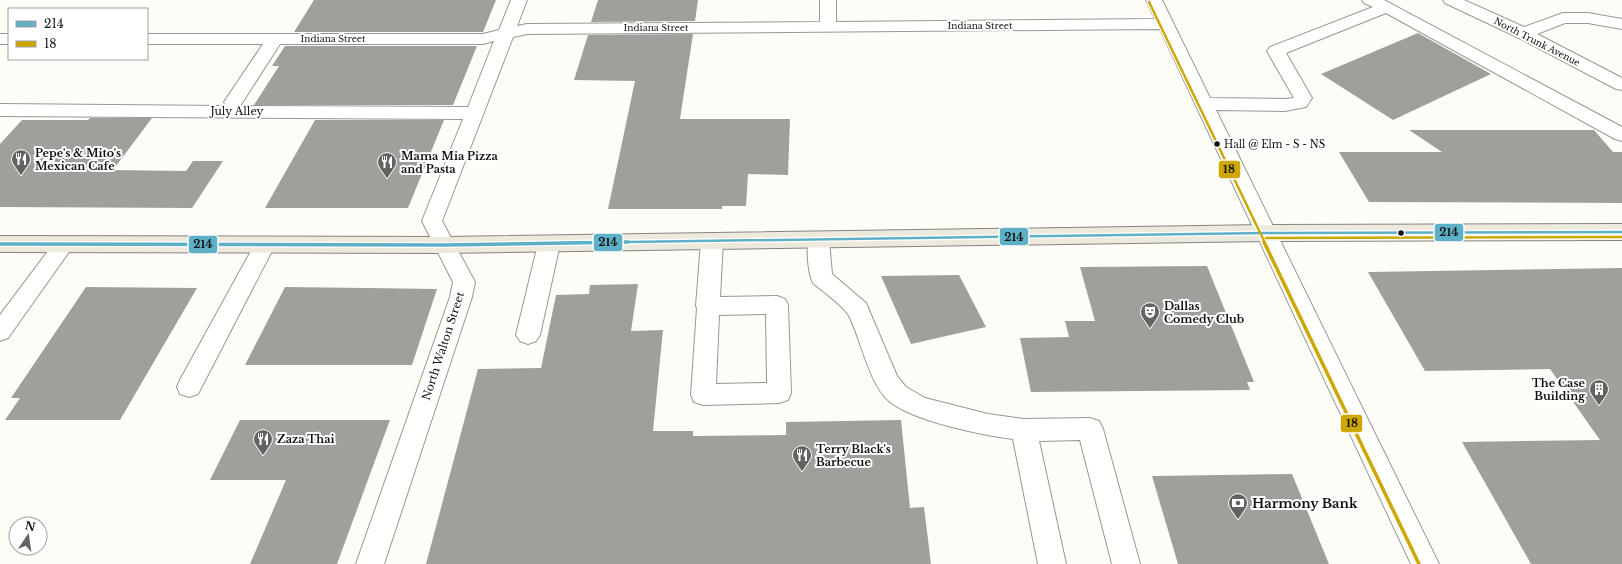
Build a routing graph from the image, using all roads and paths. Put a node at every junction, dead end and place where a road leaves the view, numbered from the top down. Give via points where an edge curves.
1 (519, 0) edge
2 (828, 0) edge
3 (1154, 0) edge
4 (1370, 0) edge
5 (1451, 0) edge
6 (1387, 7) junction
7 (1166, 24) junction
8 (1622, 24) edge
9 (828, 27) junction
10 (506, 33) junction
11 (1523, 33) junction
12 (148, 39) edge
13 (275, 39) junction
14 (1622, 85) edge
15 (234, 102) dead end
16 (1204, 104) junction
17 (0, 110) edge
18 (474, 113) junction
19 (1622, 135) edge
20 (1622, 232) edge
21 (1266, 233) junction
22 (818, 240) junction
23 (712, 242) junction
24 (0, 244) edge
25 (64, 244) junction
26 (549, 244) junction
27 (264, 245) junction
28 (444, 245) junction
29 (707, 306) junction
30 (0, 332) edge
31 (528, 335) dead end
32 (189, 387) dead end
33 (1024, 430) junction
34 (370, 564) edge
35 (1052, 564) edge
36 (1126, 564) edge
37 (1425, 564) edge

1 - 10 street, North Walton Street
2 - 9 street
3 - 7 street
4 - 6 street
5 - 11 street, North Trunk Avenue
6 - 16 street via 1276,51 1303,98 1300,103
6 - 19 street
7 - 9 street, Indiana Street
7 - 16 street
8 - 11 street via 1588,18 1563,18
9 - 10 street, Indiana Street via 527,29
10 - 13 street, Indiana Street via 484,39
10 - 18 street, North Walton Street
11 - 14 street, North Trunk Avenue
12 - 13 street, Indiana Street
13 - 15 street
16 - 21 street
17 - 18 street, July Alley
18 - 28 street, North Walton Street via 432,221
20 - 21 main road
21 - 22 main road
21 - 37 street
22 - 23 main road
22 - 33 street via 821,277 858,309 887,381 897,394 918,406 948,415 988,425
23 - 26 main road
23 - 29 street
24 - 25 main road
25 - 27 main road
25 - 30 street
26 - 28 main road
26 - 31 street
27 - 28 main road
27 - 32 street
28 - 34 street, North Walton Street via 464,282 461,297
29 - 29 street via 703,394 779,393 777,305
33 - 35 street
33 - 36 street via 1090,429

